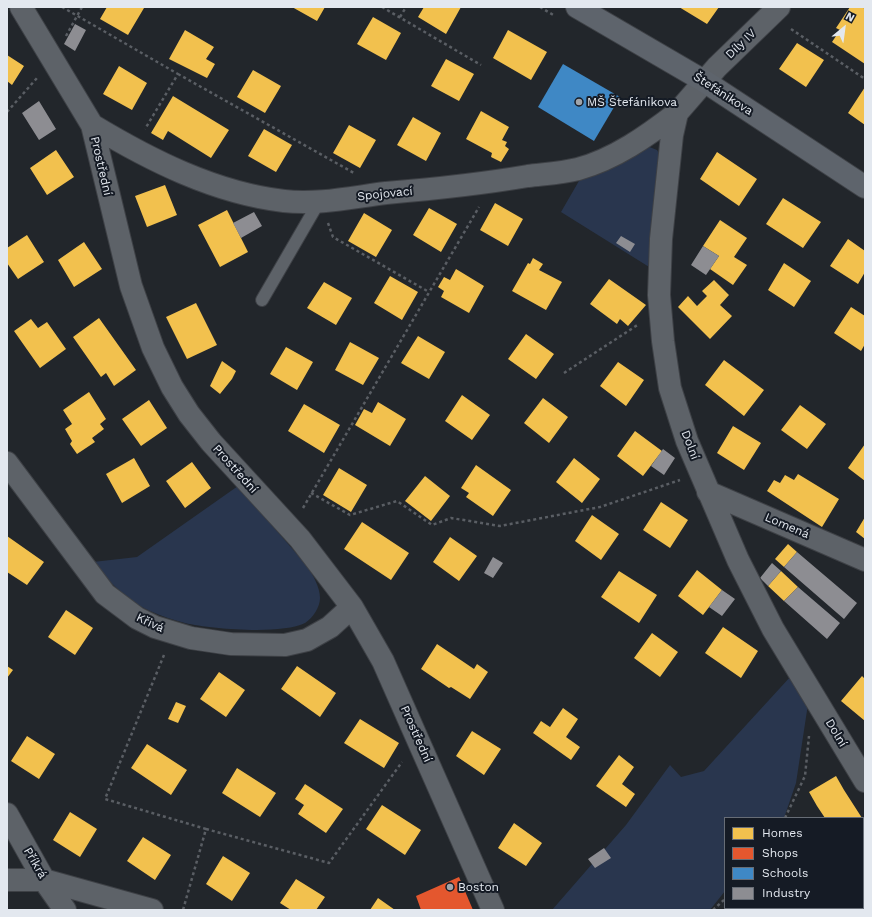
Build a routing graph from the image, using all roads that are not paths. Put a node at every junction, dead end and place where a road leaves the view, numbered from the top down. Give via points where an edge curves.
1 (21, 7) edge
2 (576, 7) edge
3 (775, 11) edge
4 (704, 81) junction
5 (677, 112) junction
6 (92, 125) junction
7 (865, 187) edge
8 (320, 200) junction
9 (262, 300) dead end
10 (7, 463) edge
11 (704, 482) junction
12 (865, 560) edge
13 (352, 607) junction
14 (865, 781) edge
15 (7, 814) edge
16 (7, 880) edge
17 (44, 880) junction
18 (65, 910) edge
19 (152, 910) edge
20 (493, 910) edge

1 - 6 street, Prostřední
2 - 4 street, Štefánikova
3 - 4 street, Díly IV
4 - 5 street, Dolní
4 - 7 street, Štefánikova
5 - 8 street, Spojovací via 626,149 577,169 494,182
5 - 11 street, Dolní via 672,135 661,239 660,310 670,388
6 - 8 street, Spojovací via 153,160 199,179 247,194 285,201
6 - 13 street, Prostřední via 131,286 165,374 189,414 211,442 291,529
8 - 9 lane
10 - 13 street, Křivá via 105,594 137,618 172,633 231,644 285,645 307,640 330,627
11 - 12 street, Lomená
11 - 14 street, Dolní via 738,560 773,629
13 - 20 street, Prostřední via 383,661
15 - 17 street, Příkrá
16 - 17 street
17 - 18 street, Příkrá
17 - 19 street

